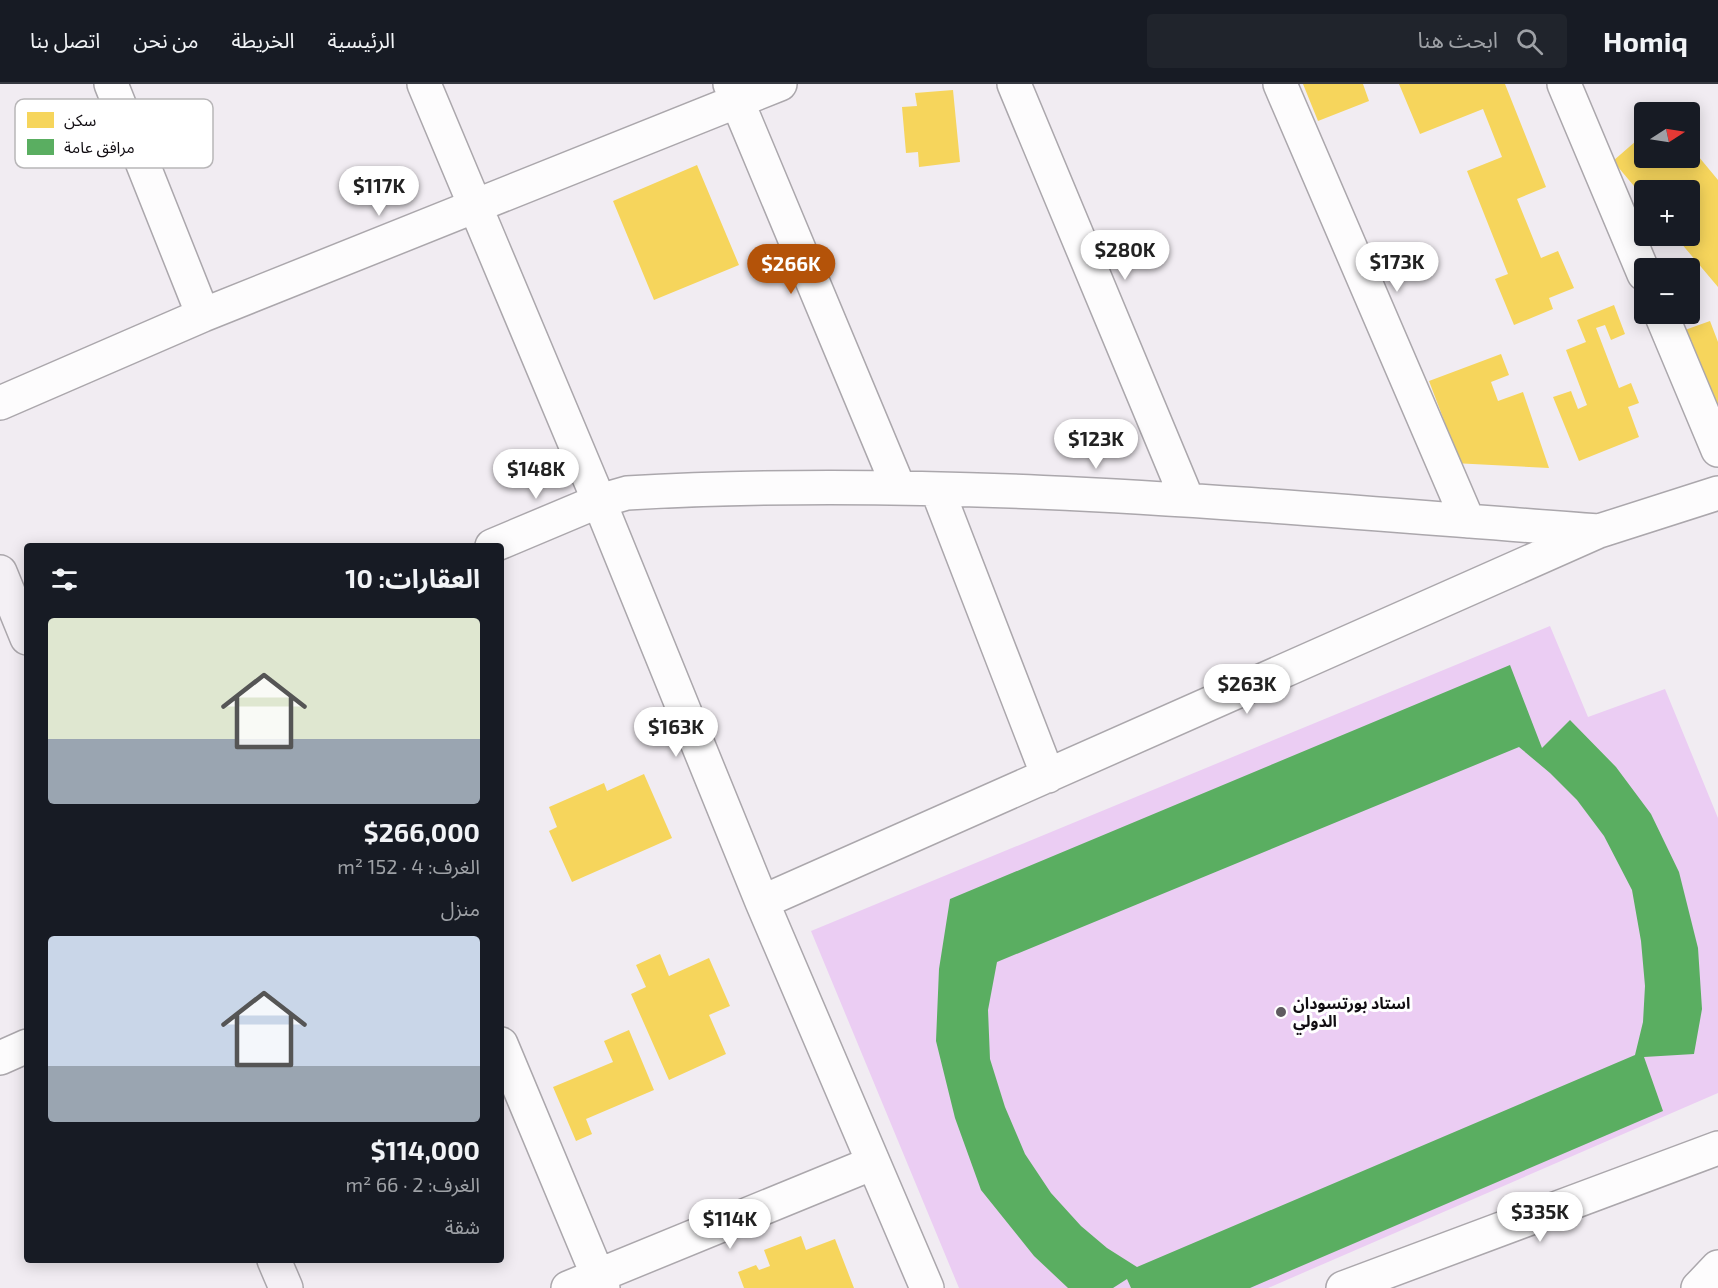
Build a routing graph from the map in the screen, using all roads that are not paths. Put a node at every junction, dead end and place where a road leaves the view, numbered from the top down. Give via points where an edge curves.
1 (111, 84) edge
2 (424, 84) edge
3 (780, 84) edge
4 (1014, 84) edge
5 (1280, 84) edge
6 (1564, 84) edge
7 (734, 93) edge
8 (117, 99) edge
9 (144, 168) edge
10 (474, 206) junction
11 (1637, 258) edge
12 (203, 315) junction
13 (1665, 324) edge
14 (0, 403) edge
15 (1718, 450) edge
16 (898, 486) junction
17 (937, 489) junction
18 (1718, 493) edge
19 (1187, 499) junction
20 (599, 501) junction
21 (1468, 521) junction
22 (1599, 531) junction
23 (499, 543) edge
24 (0, 572) edge
25 (24, 631) edge
26 (1048, 776) junction
27 (762, 902) junction
28 (24, 1047) edge
29 (504, 1051) edge
30 (0, 1058) edge
31 (1718, 1148) edge
32 (873, 1163) junction
33 (275, 1263) edge
34 (1718, 1267) edge
35 (601, 1282) edge
36 (286, 1288) edge
37 (568, 1288) edge
38 (927, 1288) edge
39 (1343, 1288) edge
40 (1698, 1288) edge

1 - 8 street
2 - 10 street
3 - 7 street
4 - 19 street
5 - 21 street
6 - 11 street
7 - 10 street
7 - 16 street
9 - 12 street
10 - 12 street
10 - 20 street
12 - 14 street
13 - 15 street
16 - 17 street
16 - 20 street via 656,491 627,493
17 - 19 street
17 - 26 street
18 - 22 street
19 - 21 street
20 - 23 street
20 - 27 street
21 - 22 street
22 - 26 street
24 - 25 main road
26 - 27 street
27 - 32 street
28 - 30 street
29 - 35 street
31 - 39 street
32 - 35 street
32 - 38 street
33 - 36 main road
34 - 40 street
35 - 37 street

